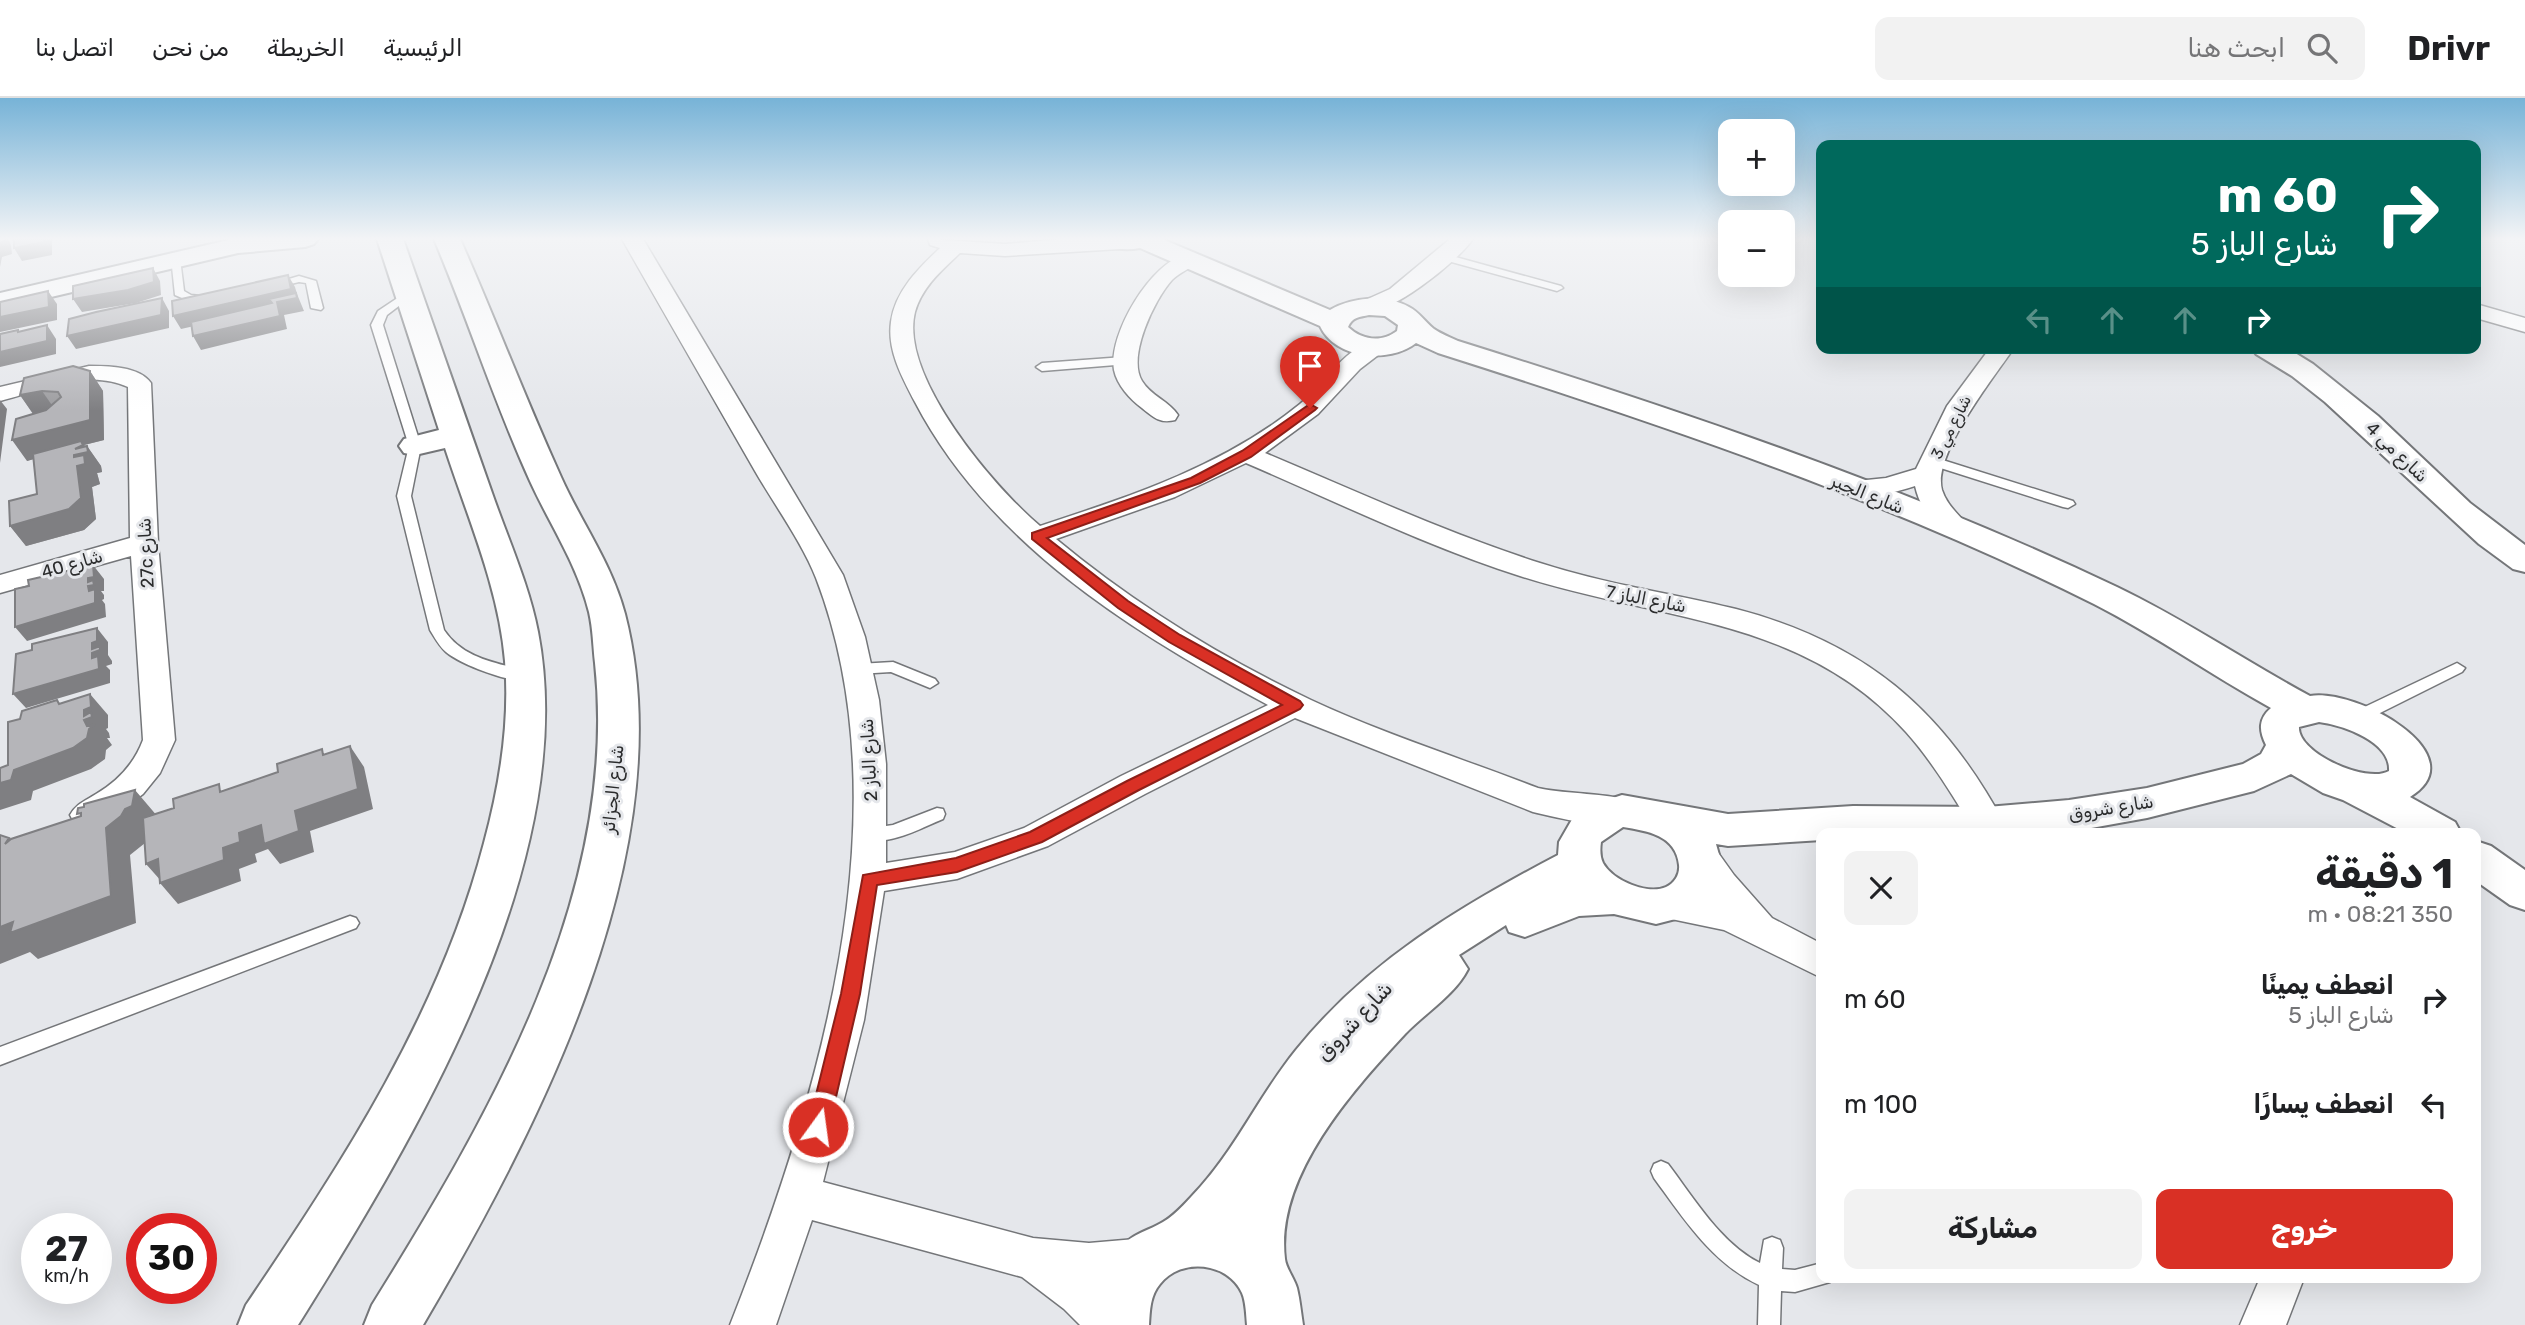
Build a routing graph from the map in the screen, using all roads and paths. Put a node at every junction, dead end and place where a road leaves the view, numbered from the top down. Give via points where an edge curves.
1 (20, 296) edge
2 (186, 296) edge
3 (314, 296) edge
4 (405, 296) edge
5 (409, 296) edge
6 (478, 296) edge
7 (666, 296) edge
8 (910, 296) edge
9 (1152, 296) edge
10 (1293, 296) edge
11 (1416, 296) edge
12 (220, 297) edge
13 (0, 301) edge
14 (317, 309) dead end
15 (2481, 312) edge
16 (1349, 319) junction
17 (1399, 324) junction
18 (2525, 325) edge
19 (1998, 354) edge
20 (2276, 354) edge
21 (1124, 361) junction
22 (1042, 366) dead end
23 (1346, 368) junction
24 (0, 394) edge
25 (1166, 415) dead end
26 (456, 435) junction
27 (415, 446) junction
28 (1246, 454) junction
29 (1930, 468) junction
30 (1856, 488) junction
31 (2068, 504) dead end
32 (1956, 529) junction
33 (1037, 536) junction
34 (144, 543) junction
35 (2525, 561) edge
36 (0, 584) edge
37 (2457, 668) dead end
38 (858, 669) junction
39 (526, 676) junction
40 (930, 683) dead end
41 (1295, 705) junction
42 (2358, 717) junction
43 (2289, 727) junction
44 (2410, 772) junction
45 (2344, 785) junction
46 (1533, 799) junction
47 (1622, 811) junction
48 (937, 814) dead end
49 (1668, 820) junction
50 (1987, 823) junction
51 (65, 825) edge
52 (2117, 828) edge
53 (2432, 828) edge
54 (2460, 828) edge
55 (871, 834) junction
56 (1816, 843) edge
57 (2481, 843) edge
58 (1701, 854) junction
59 (1580, 857) junction
60 (2481, 862) edge
61 (2525, 874) edge
62 (869, 880) junction
63 (2525, 893) edge
64 (1614, 897) junction
65 (1665, 905) junction
66 (349, 923) dead end
67 (1758, 926) junction
68 (1816, 960) edge
69 (0, 1056) edge
70 (1661, 1171) dead end
71 (799, 1196) junction
72 (1772, 1248) dead end
73 (1165, 1249) junction
74 (1033, 1259) junction
75 (1816, 1276) edge
76 (1771, 1280) junction
77 (2280, 1283) edge
78 (1277, 1304) edge
79 (266, 1325) edge
80 (392, 1325) edge
81 (753, 1325) edge
82 (1111, 1325) edge
83 (1121, 1325) edge
84 (1769, 1325) edge
85 (2263, 1325) edge

1 - 13 street
2 - 12 lane
3 - 14 lane
4 - 27 lane via 382,313 377,325
5 - 26 street
6 - 80 street, شارع الجزائر via 543,474 600,588 616,663 619,751 605,853 566,984 466,1199
7 - 38 street, شارع الباز 2 via 816,547 841,604
8 - 33 street via 902,326 905,356 930,415 984,487
9 - 21 street via 1130,337
10 - 16 street
11 - 17 street
15 - 18 street
16 - 17 street via 1389,309
16 - 17 street via 1358,344
16 - 23 street
17 - 23 street
17 - 30 street, شارع الجير via 1448,347 1633,406
17 - 43 street, شارع الجير via 1442,355 1576,397 1796,477 2048,582 2188,654
19 - 29 street, شارع مي 3 via 1959,406
20 - 35 street, شارع مي 4 via 2325,384 2446,500
21 - 22 lane
21 - 25 street via 1132,384
23 - 28 street via 1310,408
24 - 34 street, 27c شارع via 92,373 129,376 139,383
26 - 27 street
26 - 39 street via 514,606
27 - 39 lane via 404,496 437,631 459,656
28 - 33 street via 1167,492
28 - 50 street, شارع الباز 7 via 1531,571 1734,617 1811,645 1861,674 1916,722
29 - 30 street, شارع مي 3 via 1895,484
29 - 31 lane
29 - 32 street, شارع مي 3 via 1927,485 1935,507
30 - 32 street, شارع الجير
32 - 43 street, شارع الجير via 2139,612
33 - 41 street via 1174,639
34 - 36 street, شارع 40
34 - 51 street, 27c شارع via 159,740 155,756 124,792
37 - 42 lane
38 - 40 lane via 894,667
38 - 55 street, شارع الباز 2 via 870,746
39 - 79 street via 523,758 515,804 505,854 468,968 405,1100
41 - 46 street
41 - 62 street via 1036,837 957,865
42 - 43 street via 2319,708
42 - 44 street via 2397,743 2409,761
43 - 45 street via 2306,767
43 - 50 street, شارع شروق via 2277,764 2267,771 2108,811
44 - 45 street, شارع شروق via 2396,788
44 - 54 street via 2431,806
45 - 52 street, شارع شروق via 2291,788 2186,816
45 - 53 street
46 - 47 street
46 - 59 street via 1565,828
47 - 49 street
47 - 59 street via 1595,820 1586,829
48 - 55 lane via 895,831
49 - 50 street, شارع شروق via 1728,830 1853,822
49 - 58 street via 1687,834
55 - 62 street, شارع الباز 2
56 - 58 street
57 - 61 street
58 - 65 street via 1704,870 1700,883 1680,901
58 - 67 street via 1721,885
59 - 64 street via 1588,876
59 - 73 street, شارع شروق via 1462,927 1412,962 1370,1000 1289,1097 1218,1208
60 - 63 street
62 - 71 street, شارع الباز 2 via 847,1007
64 - 65 street
64 - 78 street, شارع شروق via 1576,897 1543,909 1468,952 1391,1016 1318,1103 1274,1176 1261,1217
65 - 67 street via 1711,911
66 - 69 lane
67 - 68 street
70 - 76 lane via 1720,1247 1744,1267
71 - 74 street
71 - 81 street, شارع الباز 2
72 - 76 lane
73 - 74 street via 1089,1265
73 - 78 street via 1204,1239 1243,1251
73 - 83 street, شارع شروق via 1133,1275 1124,1294
74 - 82 street via 1080,1293
75 - 76 lane via 1796,1282
76 - 84 lane
77 - 85 street

